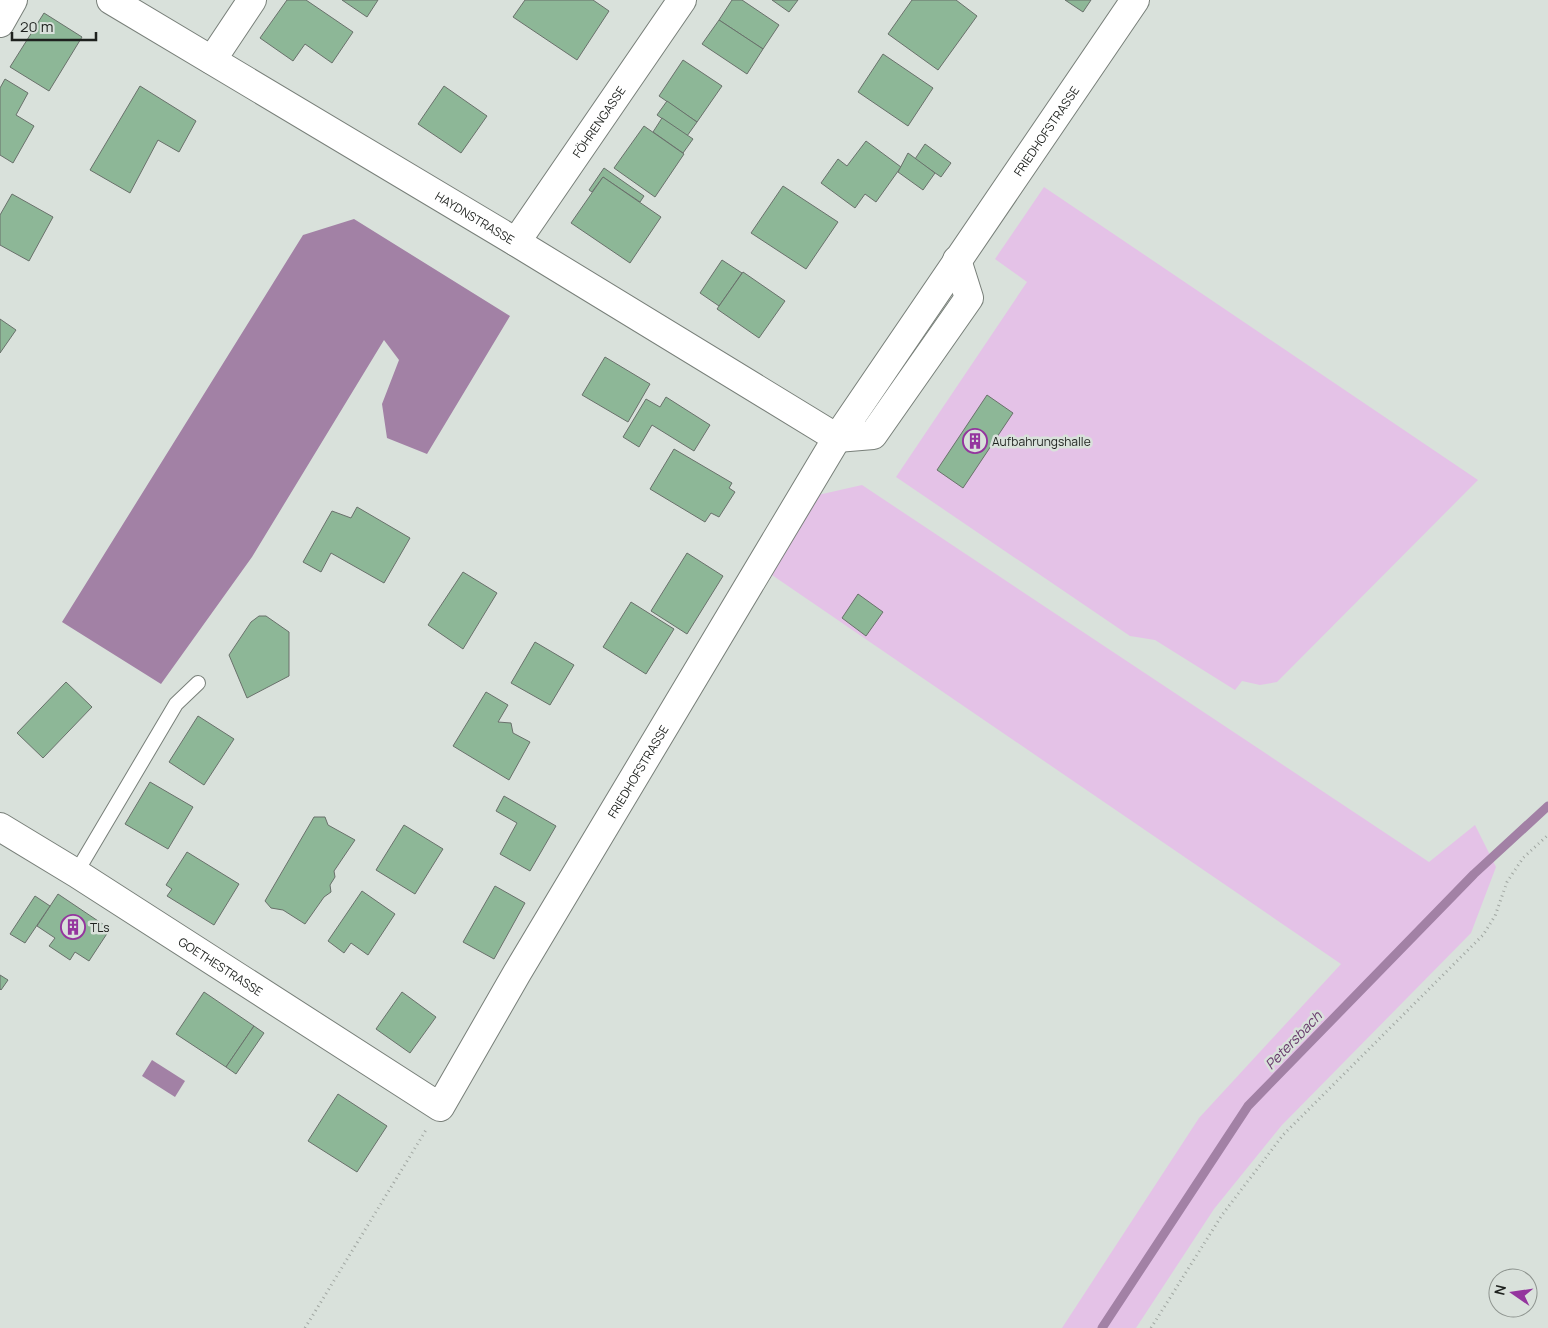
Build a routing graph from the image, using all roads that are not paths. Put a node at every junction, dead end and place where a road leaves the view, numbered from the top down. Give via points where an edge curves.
1 (13, 0) edge
2 (111, 0) edge
3 (252, 0) edge
4 (682, 0) edge
5 (1135, 0) edge
6 (0, 23) edge
7 (212, 60) junction
8 (516, 242) junction
9 (836, 438) junction
10 (198, 683) dead end
11 (0, 827) edge
12 (76, 873) junction
13 (440, 1106) joint

1 - 6 street
2 - 7 street, HAYDNSTRASSE
3 - 7 street
4 - 8 street, FÖHRENGASSE
5 - 9 street, FRIEDHOFSTRASSE
7 - 8 street, HAYDNSTRASSE
8 - 9 street, HAYDNSTRASSE
9 - 13 street, FRIEDHOFSTRASSE
10 - 12 lane via 176,704
11 - 12 street, GOETHESTRASSE
12 - 13 street, GOETHESTRASSE

